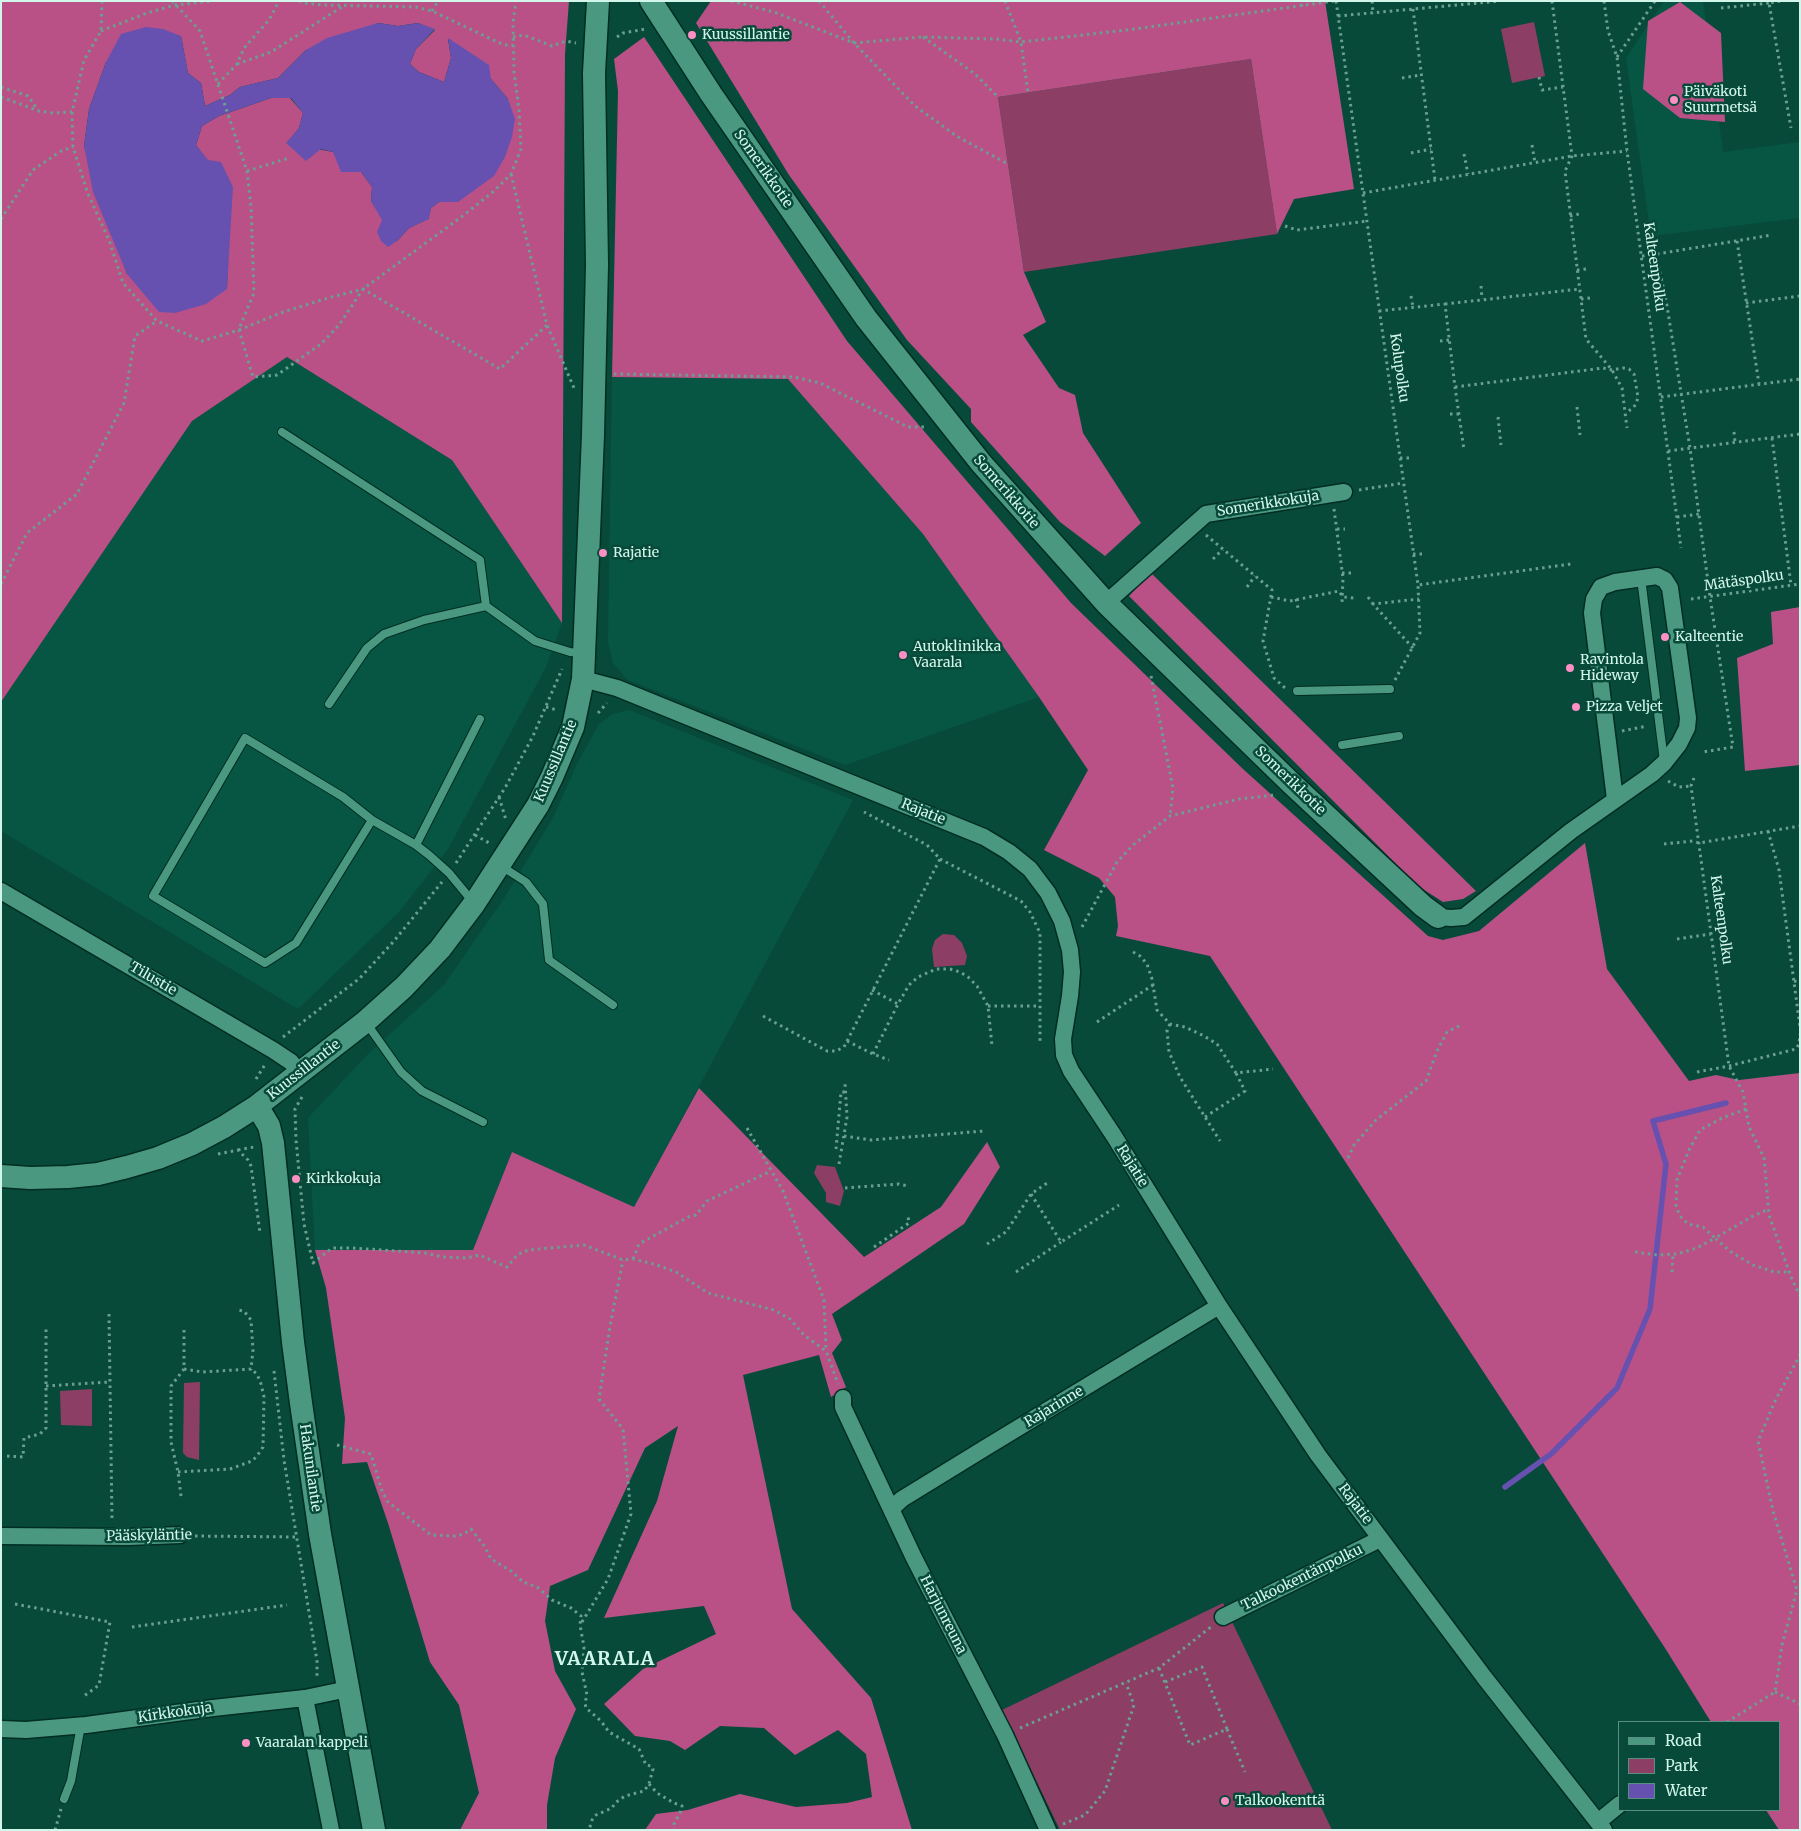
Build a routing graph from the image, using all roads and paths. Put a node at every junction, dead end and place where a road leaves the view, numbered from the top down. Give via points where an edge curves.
1 (102, 1) edge
2 (172, 1) edge
3 (213, 1) edge
4 (279, 1) edge
5 (299, 1) edge
6 (438, 1) edge
7 (516, 1) edge
8 (598, 1) edge
9 (651, 1) edge
10 (731, 1) edge
11 (820, 1) edge
12 (1005, 1) edge
13 (1306, 1) edge
14 (1335, 1) edge
15 (1372, 1) edge
16 (1500, 1) edge
17 (1552, 1) edge
18 (1604, 1) edge
19 (1655, 1) edge
20 (1780, 1) edge
21 (1769, 2) junction
22 (1443, 3) edge
23 (346, 4) junction
24 (175, 5) junction
25 (1300, 6) junction
26 (1721, 8) dead end
27 (1413, 9) junction
28 (432, 11) junction
29 (1373, 14) junction
30 (1338, 16) junction
31 (648, 28) dead end
32 (101, 31) junction
33 (513, 36) junction
34 (922, 36) junction
35 (613, 39) dead end
36 (1021, 42) junction
37 (854, 43) junction
38 (581, 44) dead end
39 (513, 45) junction
40 (1617, 57) junction
41 (237, 64) junction
42 (1421, 75) junction
43 (1539, 77) dead end
44 (1402, 78) dead end
45 (218, 84) junction
46 (1, 87) edge
47 (1563, 87) junction
48 (1028, 93) dead end
49 (1, 97) edge
50 (998, 97) dead end
51 (38, 110) junction
52 (72, 112) junction
53 (1791, 128) dead end
54 (1532, 145) dead end
55 (73, 147) junction
56 (1431, 150) junction
57 (1627, 151) junction
58 (1412, 153) dead end
59 (1464, 154) dead end
60 (1572, 156) junction
61 (289, 158) dead end
62 (1535, 163) junction
63 (1008, 164) dead end
64 (247, 171) junction
65 (511, 174) junction
66 (1468, 174) junction
67 (1434, 180) junction
68 (1363, 193) junction
69 (1579, 214) dead end
70 (1570, 216) junction
71 (1, 219) edge
72 (1367, 221) junction
73 (1285, 226) dead end
74 (1772, 235) dead end
75 (1736, 241) junction
76 (1656, 254) junction
77 (1642, 256) junction
78 (1586, 269) dead end
79 (1578, 270) junction
80 (1481, 286) dead end
81 (363, 289) junction
82 (1580, 289) junction
83 (1411, 296) dead end
84 (1800, 296) edge
85 (1590, 298) dead end
86 (1482, 299) junction
87 (1581, 299) junction
88 (1746, 302) junction
89 (1445, 304) junction
90 (1414, 307) junction
91 (1379, 311) junction
92 (156, 321) junction
93 (547, 325) junction
94 (239, 330) junction
95 (1440, 340) dead end
96 (1450, 340) junction
97 (1612, 370) junction
98 (594, 373) junction
99 (1800, 379) edge
100 (1759, 384) junction
101 (1454, 387) junction
102 (575, 390) dead end
103 (1680, 395) junction
104 (1661, 397) junction
105 (1577, 407) dead end
106 (1626, 412) junction
107 (1450, 414) dead end
108 (1459, 414) junction
109 (1498, 417) dead end
110 (948, 421) junction
111 (1627, 428) dead end
112 (282, 432) dead end
113 (1734, 432) dead end
114 (1800, 434) edge
115 (1580, 435) dead end
116 (1772, 438) junction
117 (1735, 442) junction
118 (1501, 445) dead end
119 (1690, 448) junction
120 (1464, 450) dead end
121 (1668, 451) junction
122 (1400, 458) junction
123 (1411, 458) dead end
124 (1403, 483) junction
125 (1338, 493) junction
126 (1699, 514) junction
127 (1677, 517) junction
128 (1189, 528) junction
129 (1337, 529) junction
130 (1345, 529) dead end
131 (1681, 548) dead end
132 (1223, 549) junction
133 (1413, 554) junction
134 (1425, 554) dead end
135 (1213, 559) dead end
136 (1571, 564) dead end
137 (1342, 573) junction
138 (1350, 573) dead end
139 (1255, 576) junction
140 (1641, 578) junction
141 (1, 584) edge
142 (1800, 584) edge
143 (1418, 585) junction
144 (1791, 585) junction
145 (1247, 587) dead end
146 (1271, 597) junction
147 (1343, 597) junction
148 (1368, 597) dead end
149 (1710, 597) junction
150 (1354, 598) dead end
151 (1296, 599) junction
152 (1418, 599) junction
153 (1691, 600) dead end
154 (1342, 602) dead end
155 (1106, 603) junction
156 (1373, 604) junction
157 (486, 606) junction
158 (1298, 608) dead end
159 (1145, 642) junction
160 (1413, 648) junction
161 (585, 653) junction
162 (583, 680) junction
163 (1390, 689) joint
164 (1297, 691) joint
165 (329, 704) dead end
166 (480, 719) dead end
167 (1653, 725) dead end
168 (1617, 732) dead end
169 (1399, 736) dead end
170 (1342, 745) dead end
171 (1703, 752) dead end
172 (1664, 764) junction
173 (1694, 778) dead end
174 (1291, 783) junction
175 (499, 797) dead end
176 (1615, 799) junction
177 (864, 812) dead end
178 (1170, 816) junction
179 (372, 820) junction
180 (506, 820) dead end
181 (1800, 826) edge
182 (1768, 831) junction
183 (475, 834) dead end
184 (1664, 844) dead end
185 (1699, 844) junction
186 (416, 845) junction
187 (496, 855) junction
188 (940, 859) junction
189 (1, 891) edge
190 (474, 904) junction
191 (1438, 917) joint
192 (1711, 934) junction
193 (1678, 939) dead end
194 (1070, 950) junction
195 (1133, 952) dead end
196 (1794, 981) junction
197 (1800, 982) edge
198 (1152, 985) junction
199 (872, 990) junction
200 (898, 1004) junction
201 (613, 1005) dead end
202 (988, 1006) junction
203 (1039, 1006) junction
204 (763, 1016) dead end
205 (365, 1022) junction
206 (1097, 1022) dead end
207 (1170, 1024) junction
208 (1461, 1025) dead end
209 (1800, 1027) edge
210 (1800, 1034) edge
211 (847, 1040) junction
212 (1040, 1042) dead end
213 (992, 1046) dead end
214 (873, 1054) junction
215 (889, 1060) dead end
216 (1729, 1066) junction
217 (1273, 1068) dead end
218 (1697, 1072) dead end
219 (1236, 1073) junction
220 (303, 1082) junction
221 (846, 1083) dead end
222 (846, 1092) junction
223 (257, 1106) junction
224 (1746, 1110) junction
225 (1205, 1117) junction
226 (484, 1122) dead end
227 (747, 1128) dead end
228 (984, 1131) dead end
229 (844, 1136) junction
230 (1220, 1141) dead end
231 (836, 1149) dead end
232 (1348, 1158) dead end
233 (838, 1164) dead end
234 (771, 1171) junction
235 (1, 1176) edge
236 (1050, 1181) dead end
237 (908, 1186) dead end
238 (845, 1188) dead end
239 (1031, 1194) junction
240 (1119, 1206) dead end
241 (1769, 1209) junction
242 (908, 1216) dead end
243 (1715, 1238) junction
244 (1061, 1242) junction
245 (988, 1244) dead end
246 (874, 1247) dead end
247 (1634, 1252) dead end
248 (1673, 1254) junction
249 (633, 1259) junction
250 (623, 1260) junction
251 (1016, 1272) dead end
252 (1672, 1272) dead end
253 (1789, 1272) junction
254 (1800, 1296) edge
255 (1219, 1306) junction
256 (238, 1310) dead end
257 (109, 1314) dead end
258 (46, 1326) dead end
259 (184, 1328) dead end
260 (826, 1351) junction
261 (1800, 1355) edge
262 (184, 1369) junction
263 (251, 1369) junction
264 (109, 1382) junction
265 (46, 1386) junction
266 (843, 1398) joint
267 (336, 1445) dead end
268 (7, 1456) dead end
269 (178, 1472) junction
270 (181, 1496) dead end
271 (891, 1509) junction
272 (180, 1535) joint
273 (1, 1536) edge
274 (112, 1537) junction
275 (297, 1537) dead end
276 (1380, 1539) junction
277 (15, 1604) dead end
278 (287, 1606) dead end
279 (1222, 1617) joint
280 (580, 1624) junction
281 (132, 1627) dead end
282 (1159, 1668) junction
283 (1165, 1682) junction
284 (1126, 1683) junction
285 (348, 1689) junction
286 (1776, 1692) junction
287 (84, 1696) dead end
288 (305, 1698) junction
289 (1800, 1704) edge
290 (1729, 1721) edge
291 (81, 1725) junction
292 (1, 1729) edge
293 (1227, 1729) junction
294 (1006, 1735) junction
295 (1245, 1772) dead end
296 (648, 1784) junction
297 (64, 1799) joint
298 (1618, 1806) edge
299 (1601, 1826) edge
300 (1053, 1828) edge
301 (56, 1830) edge
302 (331, 1830) edge
303 (374, 1830) edge
304 (589, 1830) edge
305 (674, 1830) edge

1 - 32 path
2 - 24 path
3 - 24 path
4 - 41 path via 269,20 244,48
5 - 23 path
6 - 28 path
7 - 33 path
8 - 98 main road, Kuussillantie via 594,73 597,265
9 - 110 main road, Somerikkotie via 711,94 861,310
10 - 37 path via 774,12
11 - 37 path
12 - 36 path
13 - 25 path
14 - 25 path
14 - 30 path, Kolupolku
15 - 29 path
16 - 22 path
17 - 47 path
18 - 40 path, Kalteenpolku via 1608,31
19 - 40 path
20 - 21 path
21 - 26 path
21 - 53 path
22 - 27 path
23 - 28 path via 416,7
23 - 41 path via 271,52
24 - 32 path
24 - 45 path via 200,31
25 - 36 path
27 - 29 path
27 - 42 path
28 - 39 path via 504,45
29 - 30 path
30 - 68 path, Kolupolku
31 - 35 path via 623,32
32 - 52 path via 84,60
33 - 38 path via 524,36 552,46 566,41
33 - 39 path
34 - 36 path
34 - 37 path
34 - 50 path via 975,74
36 - 48 path
37 - 63 path via 915,106 958,137
39 - 65 path via 521,149
40 - 57 path, Kalteenpolku
41 - 45 path
42 - 44 path
42 - 56 path
43 - 47 path via 1542,90
45 - 64 path
46 - 51 path via 28,96
47 - 60 path
49 - 51 path
51 - 52 path
52 - 55 path
54 - 62 path
55 - 71 path via 61,151 33,170
55 - 92 path via 123,283
56 - 58 path
56 - 67 path
57 - 60 path
57 - 77 path, Kalteenpolku
59 - 66 path
60 - 62 path
60 - 70 path via 1565,171
61 - 64 path
62 - 66 path
64 - 94 path via 254,293
65 - 81 path via 464,215
65 - 93 path
66 - 67 path
67 - 68 path
68 - 72 path, Kolupolku
69 - 70 path
70 - 79 path
72 - 73 path via 1297,230
72 - 91 path, Kolupolku
74 - 75 path
75 - 76 path
75 - 88 path
76 - 77 path
76 - 103 path
77 - 104 path, Kalteenpolku
78 - 79 path
79 - 82 path
80 - 86 path
81 - 93 path via 500,369
81 - 94 path via 283,312
81 - 94 path via 339,325 321,344 277,375 253,377
82 - 86 path
82 - 87 path
83 - 90 path
84 - 88 path
85 - 87 path
86 - 89 path
87 - 97 path via 1586,339
88 - 100 path
89 - 90 path
89 - 96 path
90 - 91 path
91 - 122 path, Kolupolku
92 - 94 path via 202,341
92 - 141 path via 135,336 124,403 77,494 27,534
93 - 102 path
95 - 96 path
96 - 101 path
97 - 101 path via 1603,368
97 - 106 path via 1622,388
97 - 106 path via 1629,369 1634,374 1638,397 1632,409
98 - 110 path via 794,376 820,383 908,427 938,428
98 - 161 main road, Kuussillantie
99 - 100 path
100 - 103 path
101 - 108 path
103 - 104 path
103 - 119 path
104 - 121 path, Kalteenpolku
105 - 115 path
106 - 111 path
107 - 108 path
108 - 120 path
109 - 118 path
110 - 155 main road, Somerikkotie via 1024,513
112 - 157 lane via 480,560
113 - 117 path
114 - 116 path
116 - 117 path
116 - 144 path
117 - 119 path
119 - 121 path
119 - 126 path
121 - 127 path, Kalteenpolku
122 - 123 path
122 - 124 path, Kolupolku
124 - 125 path
124 - 133 path, Kolupolku
125 - 128 street, Somerikkokuja via 1206,514
125 - 129 path
126 - 127 path
126 - 149 path
127 - 131 path, Kalteenpolku
128 - 132 path via 1204,533
128 - 155 street, Somerikkokuja
129 - 130 path
129 - 137 path
132 - 135 path
132 - 139 path
133 - 134 path
133 - 143 path, Kolupolku
136 - 143 path
137 - 138 path
137 - 147 path
139 - 145 path
139 - 146 path via 1272,590
140 - 172 lane
140 - 172 street via 1657,576 1670,588 1688,718 1679,744
140 - 176 street via 1602,586 1594,599 1592,613
142 - 144 path, Mätäspolku
143 - 152 path, Kolupolku
144 - 149 path, Mätäspolku
146 - 151 path
146 - 164 path via 1263,641 1274,678 1289,692
147 - 150 path
147 - 151 path via 1339,591
147 - 154 path
148 - 156 path
149 - 153 path, Mätäspolku
149 - 171 path via 1733,747
151 - 158 path
152 - 156 path
152 - 160 path, Kolupolku via 1420,633
155 - 159 main road, Somerikkotie
156 - 160 path
157 - 161 lane via 535,640 570,652
157 - 165 lane via 424,620 384,634 366,648
159 - 174 main road, Somerikkotie
159 - 178 path via 1173,788
160 - 163 path, Kolupolku
161 - 162 main road, Kuussillantie
162 - 187 main road, Kuussillantie via 573,727 552,777 538,805
162 - 194 street, Rajatie via 617,688 984,837 1030,869 1055,907
163 - 164 lane
166 - 186 lane
167 - 168 path
169 - 170 lane
172 - 176 street
173 - 185 path, Kalteenpolku via 1691,786
174 - 178 path via 1278,794 1239,798
174 - 191 main road, Somerikkotie
175 - 180 path
176 - 191 street via 1464,917
177 - 188 path via 927,844
178 - 194 path via 1117,862
179 - 179 lane via 296,943 265,963 153,896 246,738 343,796
179 - 186 lane
181 - 182 path
182 - 185 path
182 - 196 path via 1779,870
183 - 187 path
184 - 185 path via 1693,841
185 - 192 path, Kalteenpolku
186 - 190 lane via 449,873
187 - 190 main road, Kuussillantie
187 - 201 lane via 526,882 543,904 550,960
188 - 199 path
188 - 203 path via 1021,901 1030,912 1040,933
189 - 220 street, Tilustie via 273,1050 291,1062
190 - 205 main road, Kuussillantie via 440,949 404,988
192 - 193 path
192 - 216 path, Kalteenpolku
194 - 255 street, Rajatie via 1072,972 1063,1039 1064,1056
195 - 198 path via 1147,964
196 - 197 path
196 - 209 path
198 - 206 path
198 - 207 path via 1157,1010
199 - 200 path
199 - 211 path
200 - 202 path via 909,984 918,977 943,969 968,977
200 - 214 path
202 - 203 path
202 - 213 path
203 - 212 path
204 - 211 path via 827,1051 844,1047
205 - 220 main road, Kuussillantie
205 - 226 lane via 401,1072 422,1091
207 - 219 path via 1198,1033 1217,1044
207 - 225 path via 1167,1030 1169,1052
208 - 232 path via 1448,1032 1426,1081 1376,1120 1354,1145
210 - 216 path via 1796,1049
211 - 214 path
214 - 215 path
216 - 218 path
216 - 224 path via 1743,1092
217 - 219 path
219 - 225 path via 1245,1091
220 - 223 main road, Kuussillantie
220 - 250 path via 295,1109 296,1140 304,1224 312,1263 332,1248 353,1248 443,1257 466,1258 479,1254 506,1267 517,1255 528,1250 584,1245
221 - 222 path
222 - 229 path
222 - 231 path via 841,1092
223 - 235 main road, Kuussillantie via 192,1144 127,1167 68,1177
223 - 285 main road, Hakunilantie via 269,1126 273,1143 301,1403
224 - 241 path via 1749,1127 1764,1158
224 - 243 path via 1700,1130 1677,1180 1676,1206 1680,1216 1688,1224 1703,1227
225 - 230 path
227 - 234 path
228 - 229 path via 870,1140
229 - 233 path
234 - 249 path via 707,1201 696,1215 639,1244
234 - 260 path via 783,1191 824,1300
236 - 239 path
237 - 238 path
239 - 244 path
239 - 245 path via 1006,1232
240 - 244 path
241 - 243 path
241 - 253 path
242 - 246 path via 909,1223
243 - 248 path via 1697,1248
243 - 253 path via 1731,1252 1753,1264 1774,1272
244 - 251 path
247 - 248 path
248 - 252 path
249 - 250 path
249 - 260 path via 676,1272 708,1293 774,1310 790,1319
250 - 280 path via 598,1399 623,1429 631,1514 608,1579
253 - 254 path
255 - 271 street, Rajarinne via 902,1499
255 - 276 street, Rajatie via 1318,1455
256 - 263 path via 244,1311 251,1320
257 - 264 path
258 - 265 path
259 - 262 path
260 - 266 path
261 - 286 path via 1758,1441 1773,1511 1797,1590 1782,1645
262 - 263 path via 202,1372
262 - 269 path via 172,1386 171,1442
263 - 269 path via 259,1379 264,1397 264,1448 252,1461 230,1469
264 - 265 path
264 - 274 path
265 - 268 path via 46,1428 40,1434 24,1438 22,1457
266 - 271 street, Harjunreuna via 843,1407
267 - 280 path via 371,1454 388,1502 425,1530 441,1536 464,1534 471,1529 491,1559 552,1600 577,1612 581,1616
269 - 270 path
271 - 294 street, Harjunreuna via 937,1605
272 - 274 street, Pääskyläntie
272 - 275 path, Pääskyläntie
273 - 274 street, Pääskyläntie
276 - 279 street, Talkookentänpolku
276 - 299 street, Rajatie
277 - 287 path via 110,1622 99,1685
278 - 281 path
279 - 282 path
280 - 296 path via 586,1708 607,1730 639,1749 646,1765 653,1769
282 - 283 path
282 - 284 path
283 - 293 path via 1202,1667
283 - 293 path via 1190,1745
284 - 294 path
284 - 300 path via 1134,1705 1105,1791 1085,1815
285 - 288 street, Kirkkokuja
285 - 303 main road, Hakunilantie
286 - 289 path
286 - 290 path
288 - 291 street, Kirkkokuja
288 - 302 street
291 - 292 street, Kirkkokuja
291 - 297 lane via 71,1781
293 - 295 path
294 - 300 street, Harjunreuna
296 - 304 path via 641,1793 625,1796 612,1808 596,1815
296 - 305 path via 657,1793 682,1806
297 - 301 path
298 - 299 street

